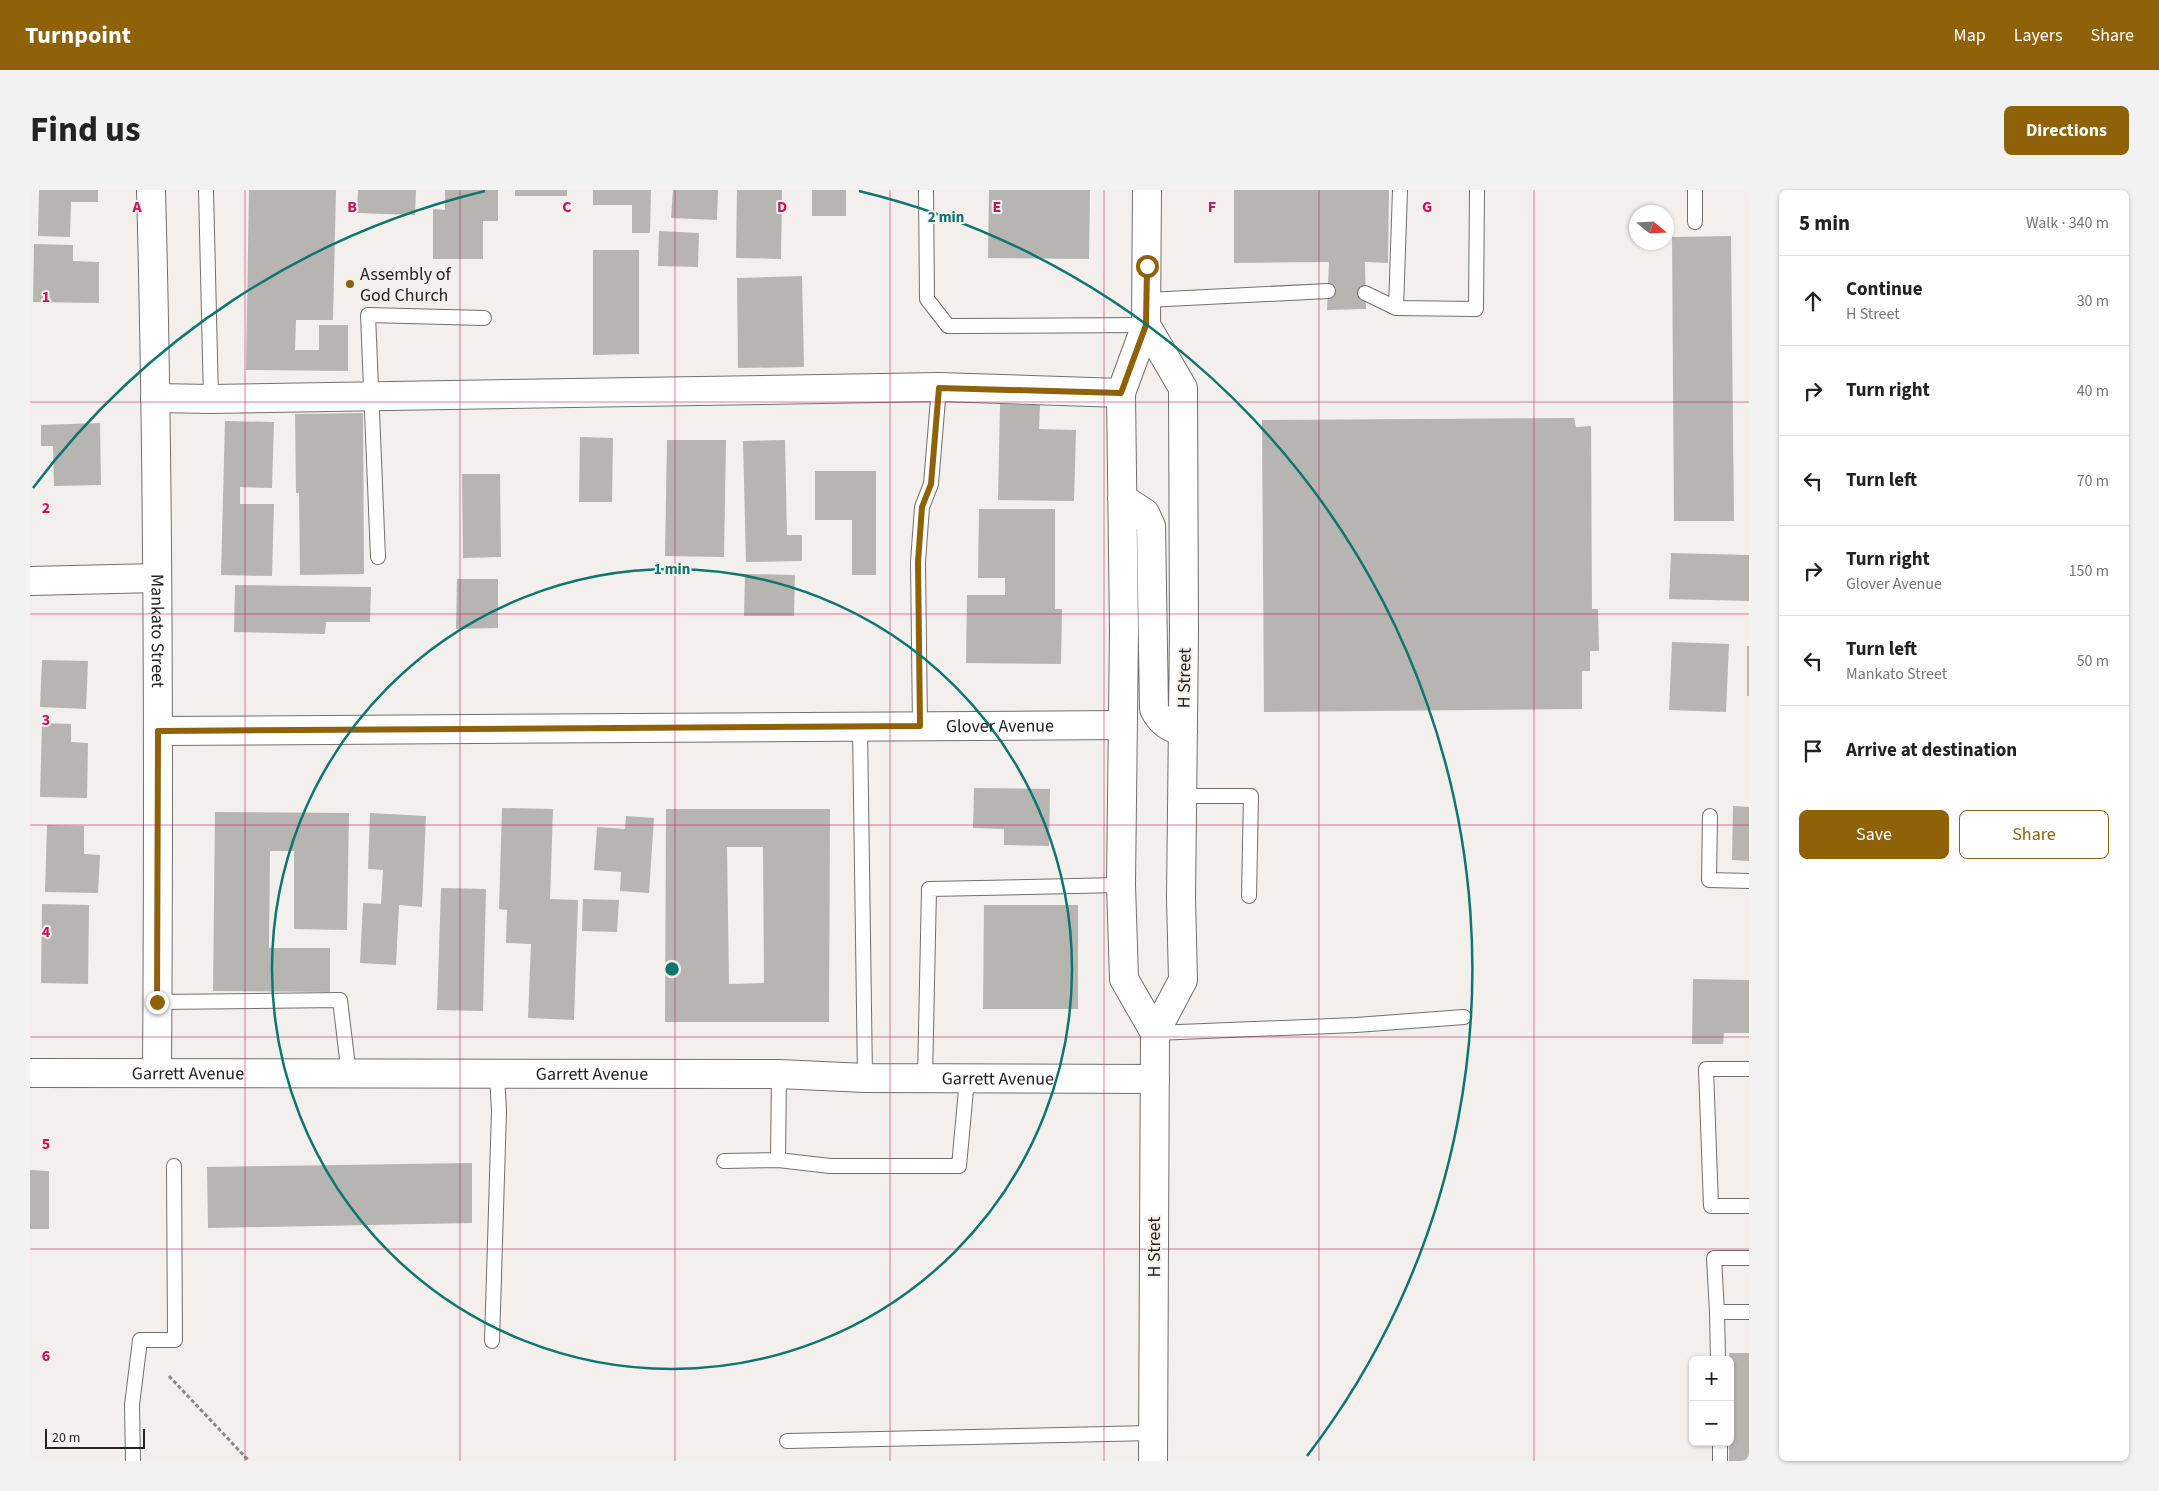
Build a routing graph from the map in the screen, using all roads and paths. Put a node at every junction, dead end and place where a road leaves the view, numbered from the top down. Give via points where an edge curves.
1 (151, 190) edge
2 (206, 190) edge
3 (926, 190) edge
4 (1147, 190) edge
5 (1400, 190) edge
6 (1477, 190) edge
7 (1695, 190) edge
8 (1694, 222) dead end
9 (1328, 291) dead end
10 (1366, 292) dead end
11 (1396, 308) junction
12 (1146, 312) junction
13 (484, 318) dead end
14 (939, 388) junction
15 (1121, 393) junction
16 (372, 396) junction
17 (155, 398) junction
18 (212, 399) junction
19 (1122, 498) junction
20 (378, 557) dead end
21 (158, 578) junction
22 (30, 580) edge
23 (1122, 725) junction
24 (920, 726) junction
25 (860, 727) junction
26 (158, 731) junction
27 (1183, 732) junction
28 (1182, 796) junction
29 (1710, 816) dead end
30 (1749, 881) edge
31 (1121, 885) junction
32 (1249, 896) dead end
33 (157, 1002) junction
34 (1464, 1017) dead end
35 (1155, 1033) junction
36 (1749, 1069) edge
37 (156, 1072) junction
38 (30, 1073) edge
39 (779, 1074) junction
40 (349, 1075) junction
41 (498, 1075) junction
42 (865, 1078) junction
43 (925, 1078) junction
44 (967, 1079) junction
45 (1155, 1080) junction
46 (778, 1160) junction
47 (724, 1161) dead end
48 (174, 1166) dead end
49 (1749, 1206) edge
50 (1749, 1258) edge
51 (1717, 1312) junction
52 (1749, 1312) edge
53 (492, 1341) dead end
54 (1718, 1356) edge
55 (169, 1376) dead end
56 (1153, 1433) junction
57 (786, 1441) dead end
58 (1720, 1446) edge
59 (133, 1461) edge
60 (248, 1461) edge
61 (1153, 1461) edge
62 (1720, 1461) edge

1 - 17 street, Mankato Street
2 - 18 lane
3 - 12 lane via 927,299 948,326
4 - 12 street, H Street
5 - 11 lane
6 - 11 lane via 1476,309
7 - 8 lane
9 - 12 lane
10 - 11 lane
12 - 15 street, H Street
12 - 27 street, H Street via 1183,388
13 - 16 lane via 368,315
14 - 15 street
14 - 16 street
14 - 24 lane via 931,484 922,507 918,562
15 - 19 street, H Street
16 - 18 street
16 - 20 lane
17 - 18 street
17 - 21 street, Mankato Street
19 - 23 street, H Street
19 - 27 street via 1145,514 1151,526 1154,709 1159,720
21 - 22 street
21 - 26 street, Mankato Street
23 - 24 street, Glover Avenue
23 - 31 street, H Street
24 - 25 street, Glover Avenue
25 - 26 street, Glover Avenue
25 - 42 lane
26 - 33 street, Mankato Street
27 - 28 street, H Street
28 - 32 lane via 1251,796
28 - 35 street, H Street via 1183,980
29 - 30 lane via 1709,880
31 - 35 street, H Street via 1124,979
31 - 43 lane via 929,889
33 - 37 street, Mankato Street
33 - 40 lane via 340,1000
34 - 35 lane
35 - 45 street, H Street
36 - 49 lane via 1706,1069 1711,1206
37 - 38 street, Garrett Avenue
37 - 40 street, Garrett Avenue
39 - 41 street, Garrett Avenue
39 - 42 street, Garrett Avenue
39 - 46 lane
40 - 41 street, Garrett Avenue
41 - 53 lane
42 - 43 street, Garrett Avenue
43 - 44 street, Garrett Avenue
44 - 45 street, Garrett Avenue
44 - 46 lane via 959,1166 830,1166
45 - 56 street, H Street
46 - 47 lane
48 - 59 lane via 175,1340 140,1340 132,1405
50 - 51 lane via 1714,1258
51 - 52 lane
51 - 54 lane
55 - 60 path
56 - 57 lane
56 - 61 street, H Street
58 - 62 lane

